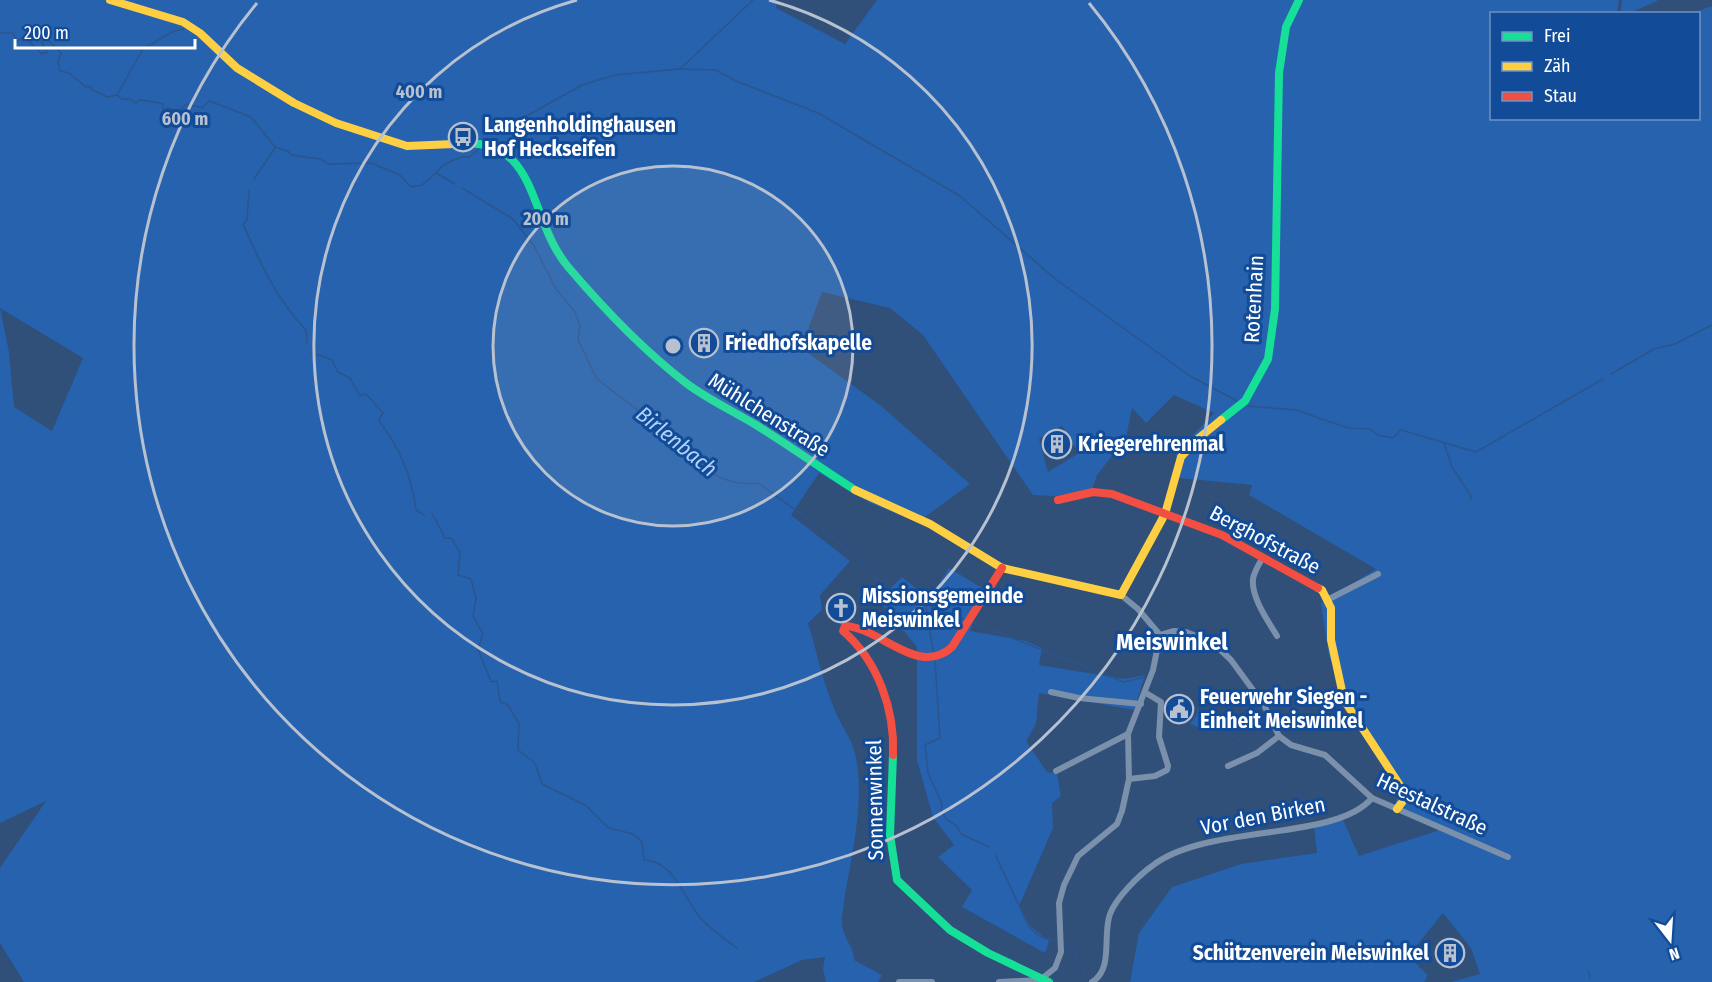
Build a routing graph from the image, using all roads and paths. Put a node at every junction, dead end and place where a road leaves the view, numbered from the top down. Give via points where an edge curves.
1 (110, 0) edge
2 (1299, 0) edge
3 (1058, 500) dead end
4 (1165, 514) junction
5 (1263, 557) junction
6 (1002, 568) junction
7 (1378, 574) dead end
8 (1121, 595) junction
9 (1329, 599) junction
10 (1160, 635) junction
11 (1277, 636) dead end
12 (1052, 692) dead end
13 (1146, 693) junction
14 (1141, 704) junction
15 (1128, 734) junction
16 (1279, 736) junction
17 (1228, 766) dead end
18 (1056, 771) dead end
19 (1129, 779) junction
20 (1372, 798) junction
21 (1397, 809) junction
22 (1508, 857) dead end
23 (1044, 981) edge
24 (899, 982) edge
25 (932, 982) edge
26 (999, 982) edge
27 (1092, 982) edge

1 - 6 street, Mühlchenstraße via 183,22 260,84 344,126 407,146 471,142 492,146 512,156 519,164 549,237 567,266 629,333 672,372 856,491 930,524
2 - 4 street, Rotenhain via 1286,27 1279,73 1272,343 1262,374 1245,401 1195,441 1182,458
3 - 4 street, Berghofstraße via 1093,492 1111,494
4 - 5 street, Berghofstraße via 1222,535
4 - 8 street, Rotenhain
5 - 9 street, Berghofstraße via 1322,590
5 - 11 street via 1253,584
6 - 8 street, Mühlchenstraße
6 - 23 street, Sonnenwinkel via 952,647 942,656 925,659 849,626 843,631 856,642 884,690 894,743 891,835 897,880 950,930
7 - 9 street
8 - 10 street
9 - 21 street, Berghofstraße via 1331,640 1344,700 1403,790 1403,801
10 - 13 street
10 - 16 street via 1186,632 1220,648 1264,705
12 - 14 street
13 - 14 street
13 - 19 street via 1161,702 1159,737 1168,766 1155,776
14 - 15 street
15 - 18 street
15 - 19 street
16 - 17 street via 1257,753
16 - 20 street, Heestalstraße via 1291,745 1325,754
19 - 23 street via 1117,824 1083,850 1073,863 1059,903 1059,961
20 - 21 street, Heestalstraße
20 - 27 street, Vor den Birken via 1362,809 1342,818 1235,835 1172,855 1151,866 1112,909 1104,967
21 - 22 street, Heestalstraße
23 - 26 street
24 - 25 street

